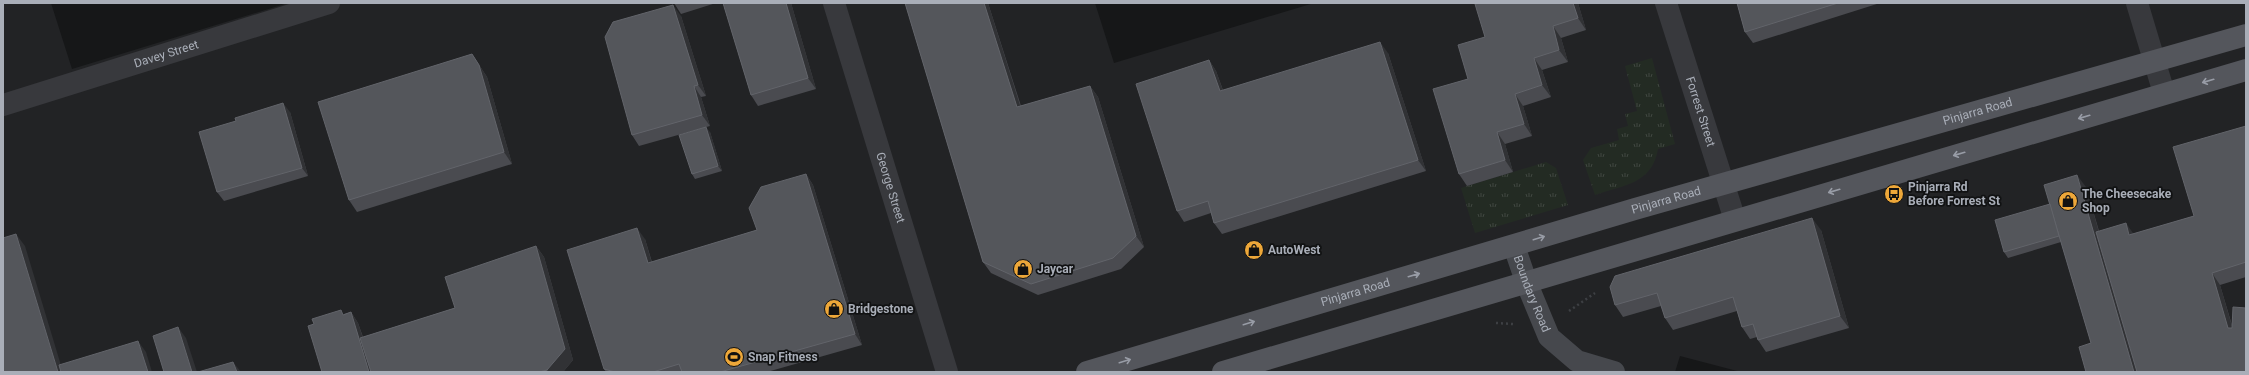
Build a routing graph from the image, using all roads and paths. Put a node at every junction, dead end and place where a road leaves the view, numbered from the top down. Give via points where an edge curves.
1 (329, 3) edge
2 (834, 3) edge
3 (1666, 3) edge
4 (2137, 3) edge
5 (2246, 35) edge
6 (2156, 61) junction
7 (2246, 70) edge
8 (2164, 93) junction
9 (3, 105) edge
10 (1723, 184) junction
11 (1735, 220) junction
12 (1514, 246) junction
13 (1526, 284) junction
14 (947, 372) edge
15 (1087, 372) edge
16 (1223, 372) edge
17 (1614, 372) edge

1 - 9 street, Davey Street
2 - 14 street, George Street
3 - 10 street, Forrest Street
4 - 6 street
5 - 6 main road, Pinjarra Road
6 - 8 street
6 - 10 main road, Pinjarra Road
7 -> 8 main road
8 -> 11 main road
10 - 11 street, Forrest Street
12 -> 10 main road, Pinjarra Road
11 - 13 main road
12 - 13 street, Boundary Road
15 -> 12 main road, Pinjarra Road
13 - 16 main road
13 - 17 street, Boundary Road via 1549,337 1577,361

